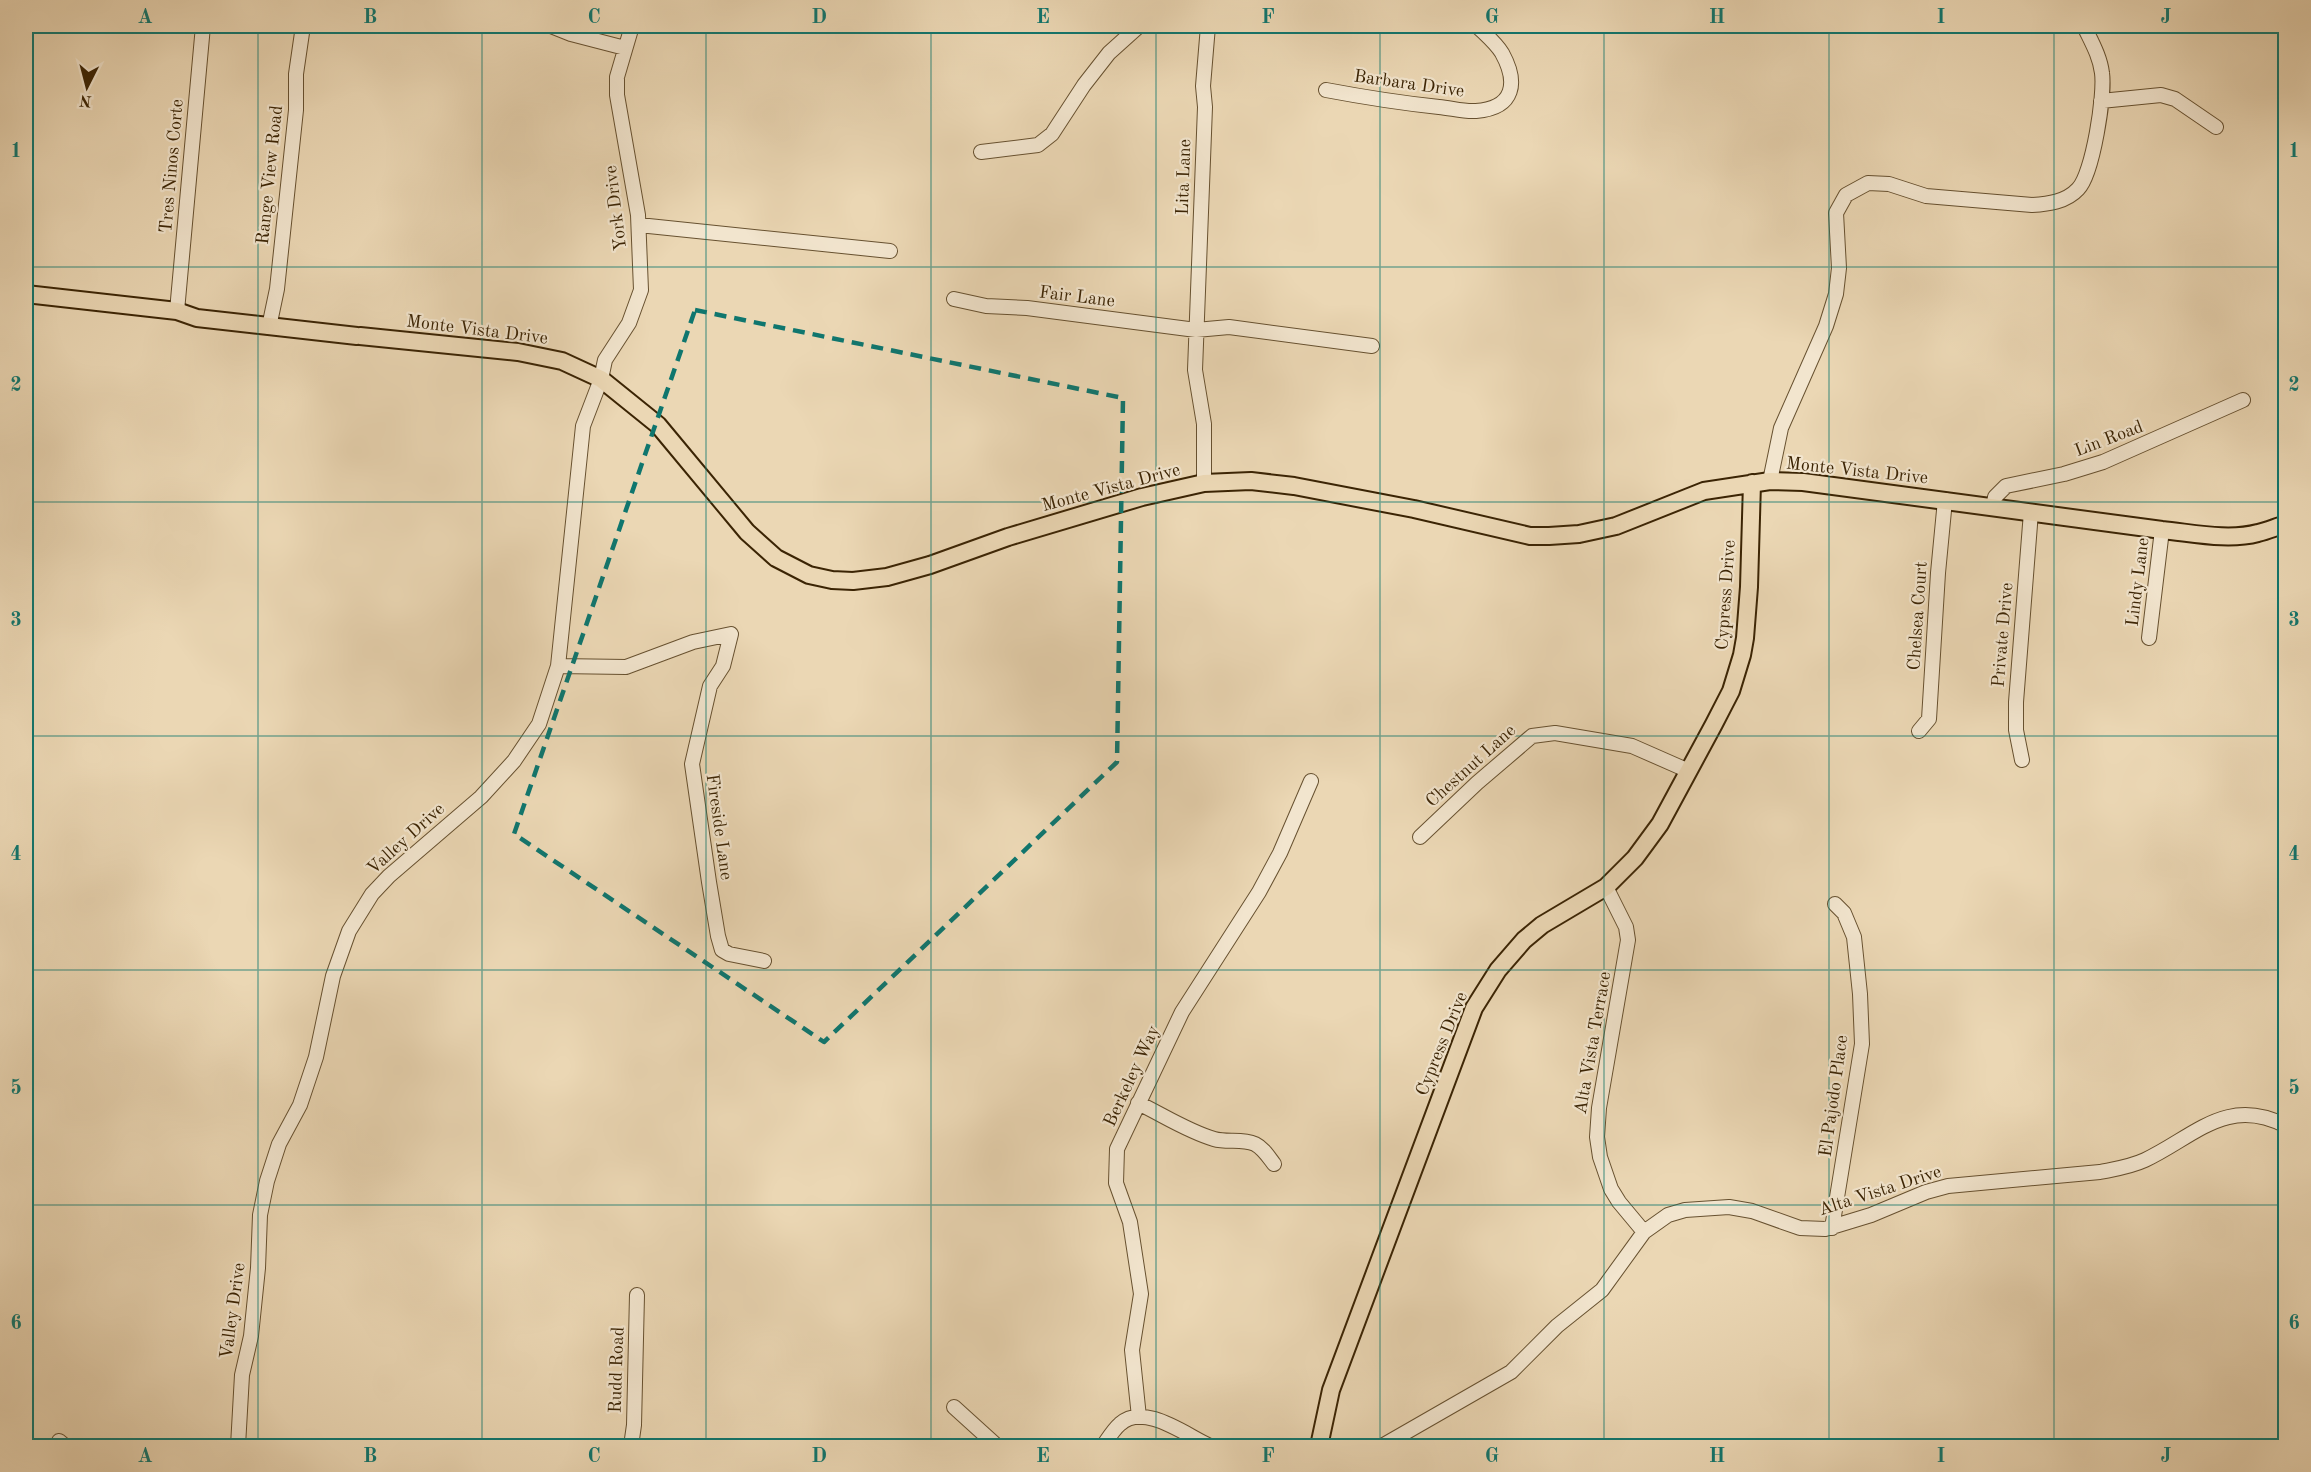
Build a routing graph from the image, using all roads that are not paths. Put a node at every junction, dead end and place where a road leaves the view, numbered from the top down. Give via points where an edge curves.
1 (203, 26) edge
2 (303, 26) edge
3 (551, 26) edge
4 (633, 26) edge
5 (1139, 26) edge
6 (1208, 26) edge
7 (1477, 26) edge
8 (2084, 26) edge
9 (625, 48) junction
10 (1326, 90) dead end
11 (2101, 101) junction
12 (2216, 128) dead end
13 (981, 152) dead end
14 (639, 225) junction
15 (890, 251) dead end
16 (26, 294) edge
17 (954, 299) dead end
18 (177, 310) junction
19 (269, 327) junction
20 (1196, 330) junction
21 (1372, 346) dead end
22 (601, 379) junction
23 (2243, 400) dead end
24 (1770, 481) junction
25 (1204, 483) junction
26 (1752, 483) junction
27 (1945, 500) junction
28 (1993, 507) junction
29 (2031, 512) junction
30 (2286, 524) edge
31 (2162, 530) junction
32 (2149, 638) dead end
33 (558, 666) junction
34 (1919, 731) dead end
35 (2022, 760) dead end
36 (1689, 771) junction
37 (1311, 781) dead end
38 (1420, 837) dead end
39 (1606, 887) junction
40 (1835, 904) dead end
41 (765, 961) dead end
42 (1138, 1103) junction
43 (2286, 1126) edge
44 (1274, 1164) dead end
45 (1832, 1227) junction
46 (1644, 1232) junction
47 (637, 1295) dead end
48 (954, 1407) dead end
49 (1139, 1417) junction
50 (238, 1446) edge
51 (631, 1446) edge
52 (997, 1446) edge
53 (1103, 1446) edge
54 (1210, 1446) edge
55 (1319, 1446) edge
56 (1382, 1446) edge

1 - 18 street, Tres Ninos Corte
2 - 19 street, Range View Road via 277,290
3 - 9 street
4 - 9 street, York Drive
5 - 13 street via 1109,53 1052,134 1038,145
6 - 20 street, Lita Lane
7 - 10 street, Barbara Drive via 1501,51 1512,79 1507,99 1495,106 1476,111
8 - 11 street via 2102,72
9 - 14 street, York Drive via 617,94
11 - 12 street via 2162,95 2175,99
11 - 24 street via 2092,161 2079,189 2066,199 2032,205 1926,196 1888,184 1868,183 1846,195 1836,213 1836,294 1781,428
14 - 15 street
14 - 22 street, York Drive via 641,290 629,323 605,360
16 - 18 main road, Monte Vista Drive
17 - 20 street, Fair Lane
18 - 19 main road, Monte Vista Drive via 197,318
19 - 22 main road, Monte Vista Drive via 518,352 562,361
20 - 21 street via 1229,327
20 - 25 street, Lita Lane via 1195,370 1204,424
22 - 25 main road, Monte Vista Drive via 658,425 740,524 776,558 809,575 832,580 887,577 1142,497
22 - 33 street, Valley Drive via 583,426
23 - 28 street, Lin Road via 2103,462 2006,486 1995,497
24 - 26 main road, Monte Vista Drive
24 - 27 main road, Monte Vista Drive
25 - 26 main road, Monte Vista Drive via 1294,486 1530,536 1549,536 1616,526 1704,491
26 - 36 main road, Cypress Drive via 1748,617 1742,655 1731,691
27 - 28 main road, Monte Vista Drive
27 - 34 street, Chelsea Court via 1929,718
28 - 29 main road, Monte Vista Drive
29 - 31 main road, Monte Vista Drive
29 - 35 street, Private Drive via 2016,702
30 - 31 main road, Monte Vista Drive via 2241,536
31 - 32 street, Lindy Lane
33 - 41 street, Fireside Lane via 626,667 693,642 731,634 723,666 710,686 692,764 722,950
33 - 50 street, Valley Drive via 539,724 514,761 481,797 389,876 372,894 349,931 333,976 316,1057 267,1181 260,1215 251,1336 242,1375
36 - 38 street, Chestnut Lane via 1632,746 1554,733 1532,736
36 - 39 main road, Cypress Drive via 1660,824 1635,858
37 - 42 street, Berkeley Way via 1280,853 1182,1011
39 - 46 street, Alta Vista Terrace via 1626,927 1628,940 1597,1137 1611,1189
39 - 55 main road, Cypress Drive via 1524,940 1498,970 1474,1008 1330,1390
40 - 45 street, El Pajodo Place via 1844,913 1854,937 1862,1044
42 - 44 street via 1203,1136 1256,1144
42 - 49 street, Berkeley Way via 1117,1149 1116,1183 1130,1222 1141,1294 1132,1350
43 - 45 street, Alta Vista Drive via 2260,1116 2225,1117 2124,1168 1948,1186
45 - 46 street, Alta Vista Drive via 1800,1228 1752,1211 1712,1207 1668,1215
46 - 56 street, Alta Vista Drive via 1602,1290 1550,1331 1511,1372
47 - 51 street, Rudd Road
48 - 52 street
49 - 53 street via 1121,1423
49 - 54 street via 1160,1420

